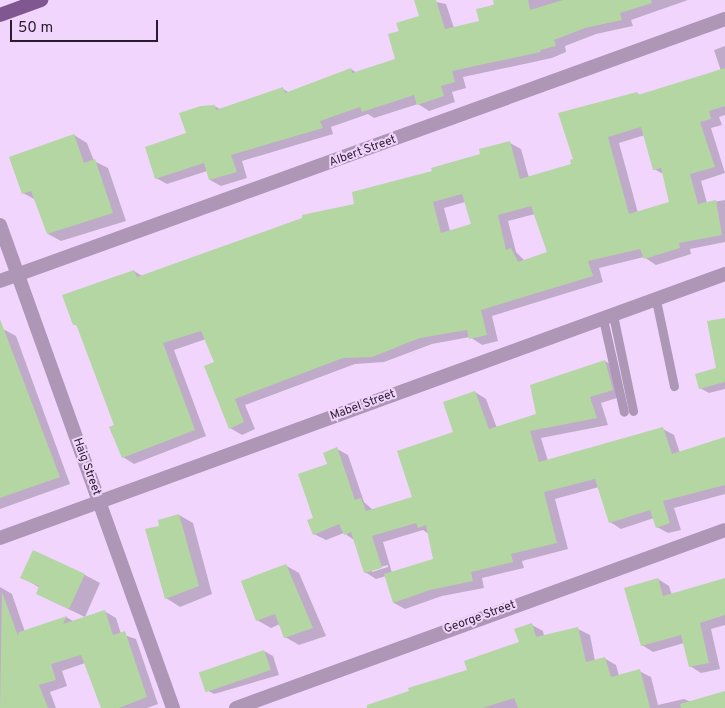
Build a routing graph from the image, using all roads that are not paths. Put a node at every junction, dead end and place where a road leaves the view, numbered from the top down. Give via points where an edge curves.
1 (41, 0) edge
2 (0, 15) edge
3 (725, 19) edge
4 (0, 225) edge
5 (725, 274) edge
6 (18, 275) junction
7 (0, 281) edge
8 (656, 300) junction
9 (608, 317) junction
10 (674, 386) dead end
11 (628, 412) dead end
12 (99, 503) junction
13 (725, 530) edge
14 (0, 538) edge
15 (173, 708) edge
16 (236, 708) edge

1 - 2 main road
3 - 6 street, Albert Street
4 - 6 street, Haig Street
5 - 8 street, Mabel Street
6 - 7 street, Albert Street
6 - 12 street, Haig Street
8 - 9 street, Mabel Street
8 - 10 lane
9 - 11 lane
9 - 12 street, Mabel Street
12 - 14 street, Mabel Street
12 - 15 street, Haig Street
13 - 16 street, George Street

